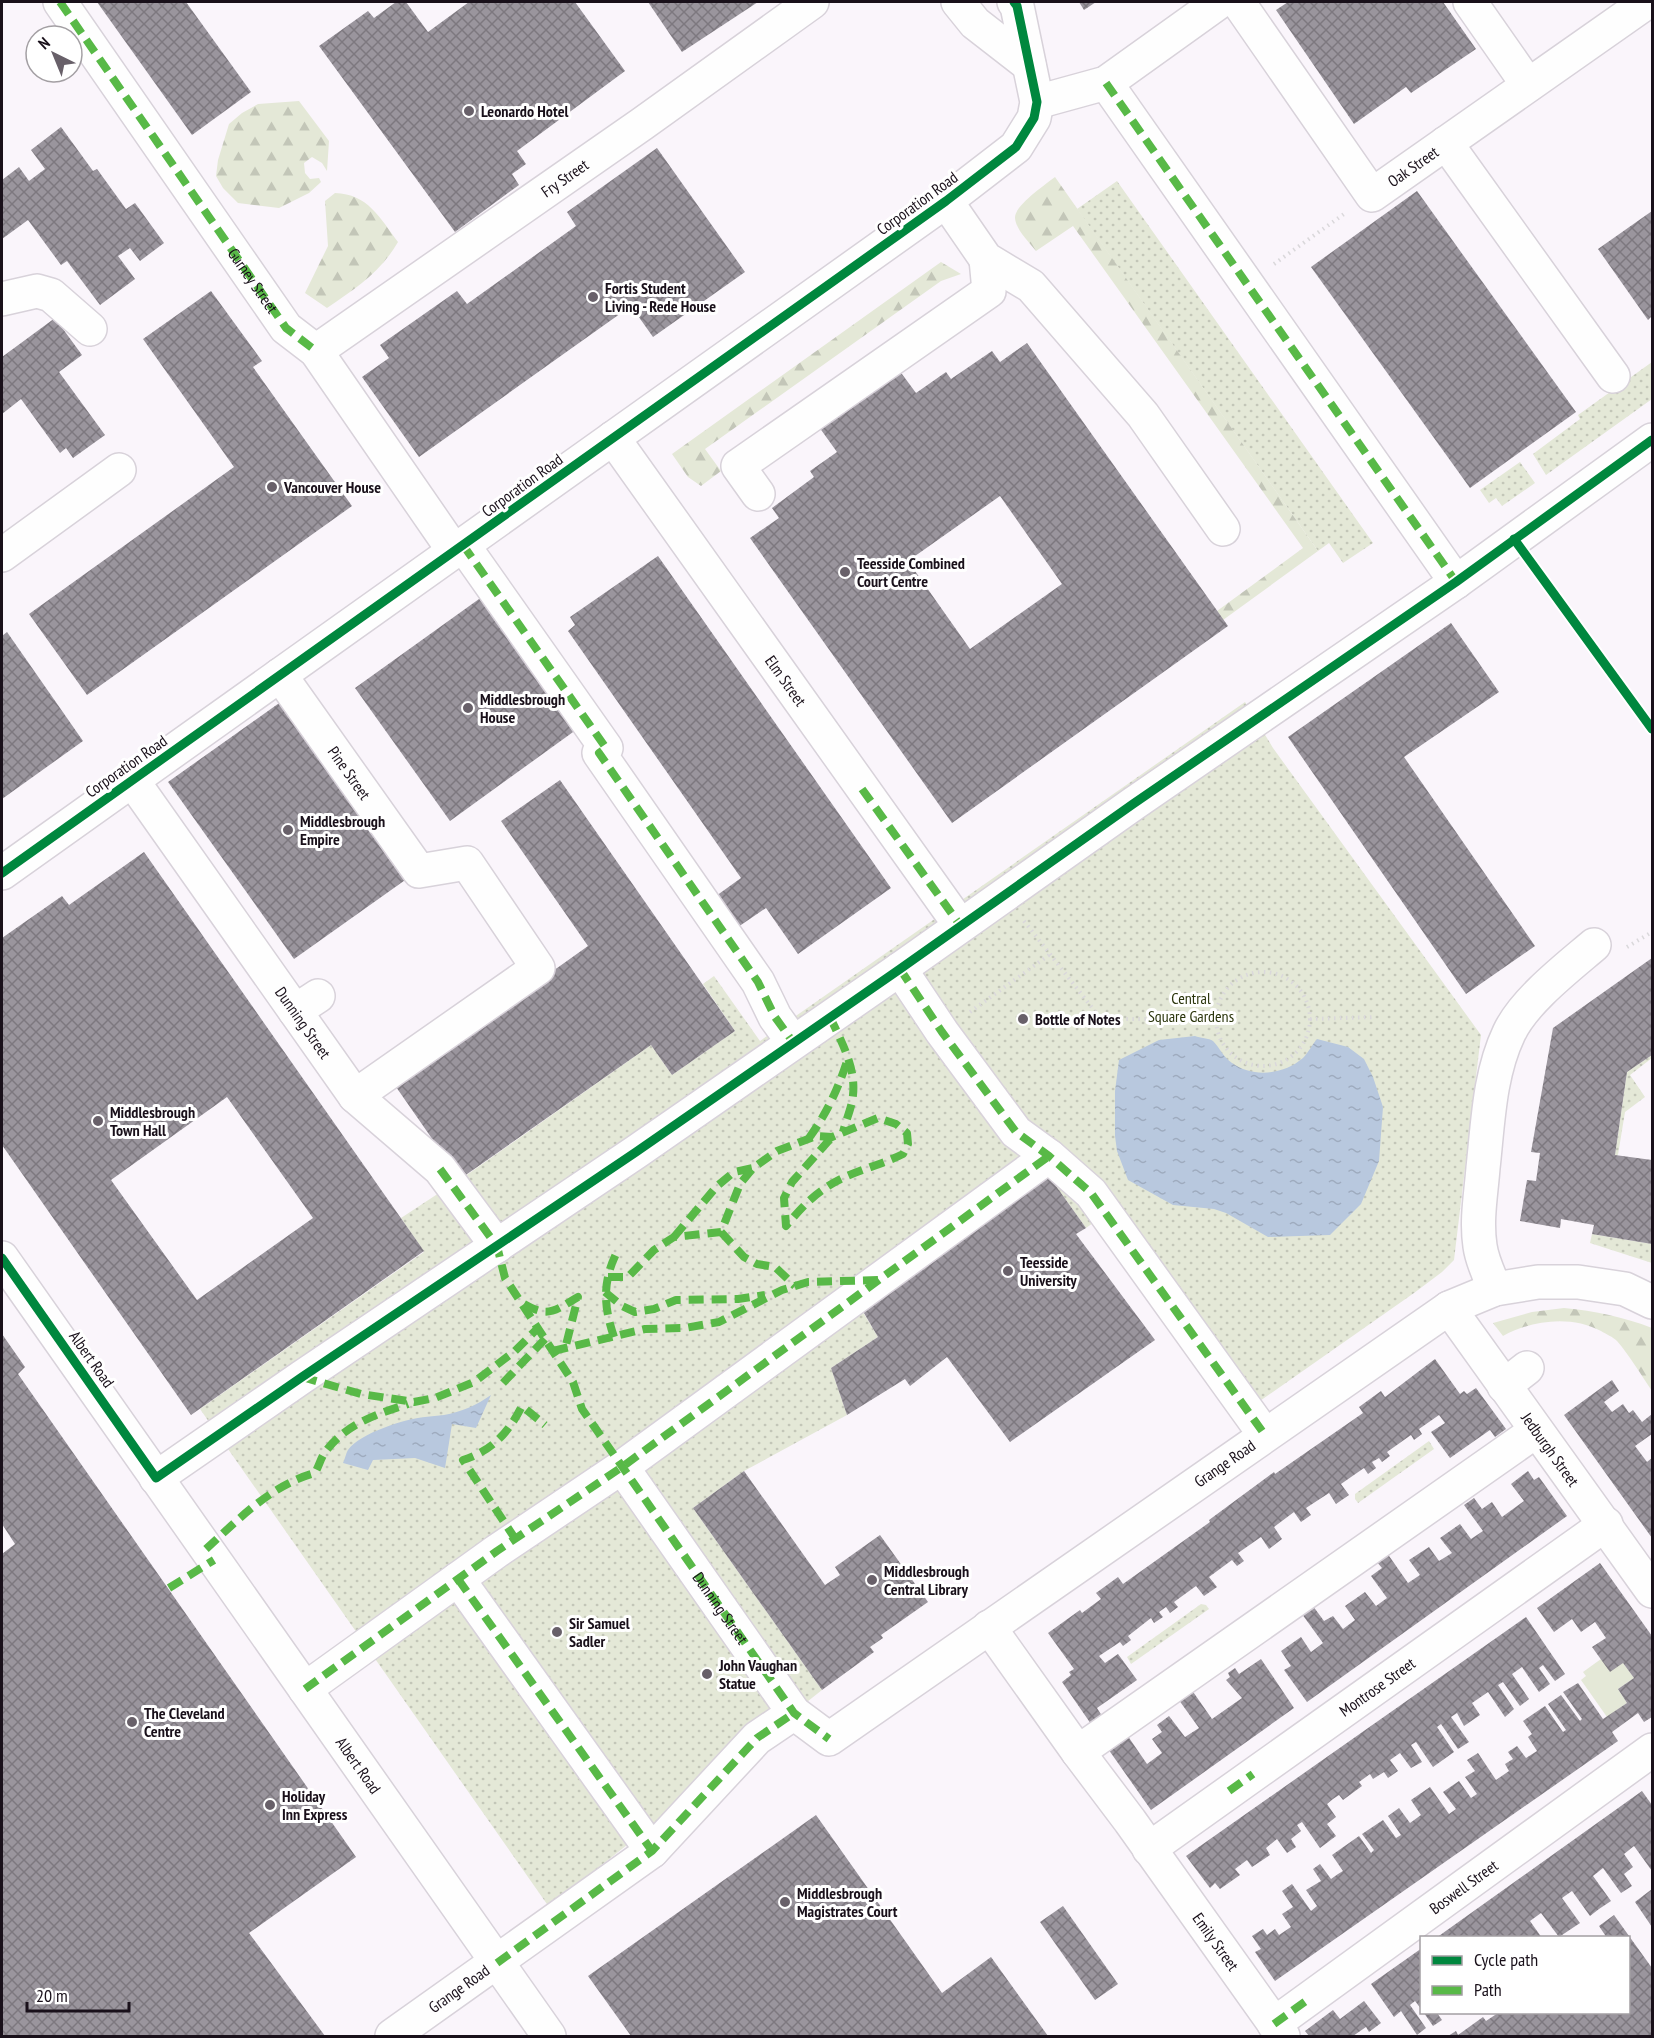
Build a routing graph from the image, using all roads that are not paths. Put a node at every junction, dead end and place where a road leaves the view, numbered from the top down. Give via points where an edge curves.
1 (60, 2) edge
2 (812, 2) edge
3 (958, 2) edge
4 (1014, 2) edge
5 (1219, 2) edge
6 (1238, 2) edge
7 (1470, 2) edge
8 (1647, 2) edge
9 (1029, 65) junction
10 (1106, 83) junction
11 (1528, 85) junction
12 (1037, 102) junction
13 (1446, 143) junction
14 (946, 201) junction
15 (986, 259) junction
16 (2, 299) edge
17 (90, 329) dead end
18 (316, 351) junction
19 (1613, 376) dead end
20 (613, 438) junction
21 (1653, 440) edge
22 (119, 470) dead end
23 (758, 494) dead end
24 (1223, 529) dead end
25 (458, 548) junction
26 (2, 555) edge
27 (1456, 582) junction
28 (280, 675) junction
29 (132, 780) junction
30 (2, 873) edge
31 (960, 925) junction
32 (1594, 945) dead end
33 (900, 969) junction
34 (793, 1042) junction
35 (355, 1096) junction
36 (1049, 1156) junction
37 (497, 1246) junction
38 (2, 1258) edge
39 (1495, 1288) junction
40 (1653, 1302) edge
41 (1449, 1308) junction
42 (1536, 1431) junction
43 (1265, 1436) junction
44 (622, 1467) junction
45 (156, 1478) junction
46 (1606, 1524) junction
47 (458, 1579) junction
48 (1653, 1591) edge
49 (989, 1627) junction
50 (305, 1689) junction
51 (794, 1713) junction
52 (830, 1739) joint
53 (1653, 1750) edge
54 (1078, 1752) junction
55 (1149, 1849) junction
56 (652, 1851) junction
57 (497, 1963) junction
58 (1278, 2030) edge
59 (392, 2037) edge
60 (549, 2037) edge

1 - 18 street, Gurney Street via 286,328
2 - 18 street, Fry Street
3 - 9 street via 975,23
4 - 9 street
5 - 10 street
6 - 13 street, Oak Street via 1372,195
7 - 11 street
8 - 11 street, Oak Street
9 - 12 street
10 - 12 street
10 - 27 street
11 - 13 street, Oak Street
12 - 14 street, Corporation Road via 1034,118 1016,147
13 - 19 street
14 - 15 street
14 - 20 street, Corporation Road
15 - 23 street via 989,291 738,466
15 - 24 street via 1031,285 1143,415
16 - 17 street via 37,291 51,295
18 - 25 street, Gurney Street
20 - 25 street, Corporation Road
20 - 31 street, Elm Street
21 - 27 street
22 - 26 street
25 - 28 street, Corporation Road
25 - 34 street, Gurney Street via 606,748 599,753 758,982
27 - 31 street
28 - 29 street, Corporation Road
28 - 35 street, Pine Street via 419,871 467,863 469,880 538,968
29 - 30 street, Corporation Road
29 - 35 street, Dunning Street via 306,1003
31 - 33 street
32 - 39 street via 1524,1011 1509,1032 1492,1083 1478,1220 1485,1268
33 - 34 street
33 - 36 street via 1016,1132
34 - 37 street
35 - 37 street, Dunning Street via 440,1169
36 - 43 street via 1091,1193
36 - 44 street
37 - 45 street
38 - 45 street, Albert Road
39 - 40 street, Grange Road via 1578,1282 1625,1289
39 - 41 street, Grange Road
41 - 42 street, Jedburgh Street via 1516,1377
41 - 43 street, Grange Road
42 - 46 street, Jedburgh Street
42 - 54 street
43 - 49 street, Grange Road
44 - 47 street
44 - 51 street, Dunning Street
45 - 50 street, Albert Road
46 - 48 street, Jedburgh Street
46 - 55 street, Montrose Street
47 - 50 street
47 - 56 street
49 - 52 street, Grange Road
49 - 54 street, Emily Street
50 - 57 street, Albert Road
51 - 52 street, Dunning Street
51 - 56 street, Grange Road via 757,1738
53 - 58 street, Boswell Street via 1306,2001
54 - 55 street, Emily Street
55 - 58 street, Emily Street
56 - 57 street, Grange Road
57 - 59 street, Grange Road
57 - 60 street, Albert Road

